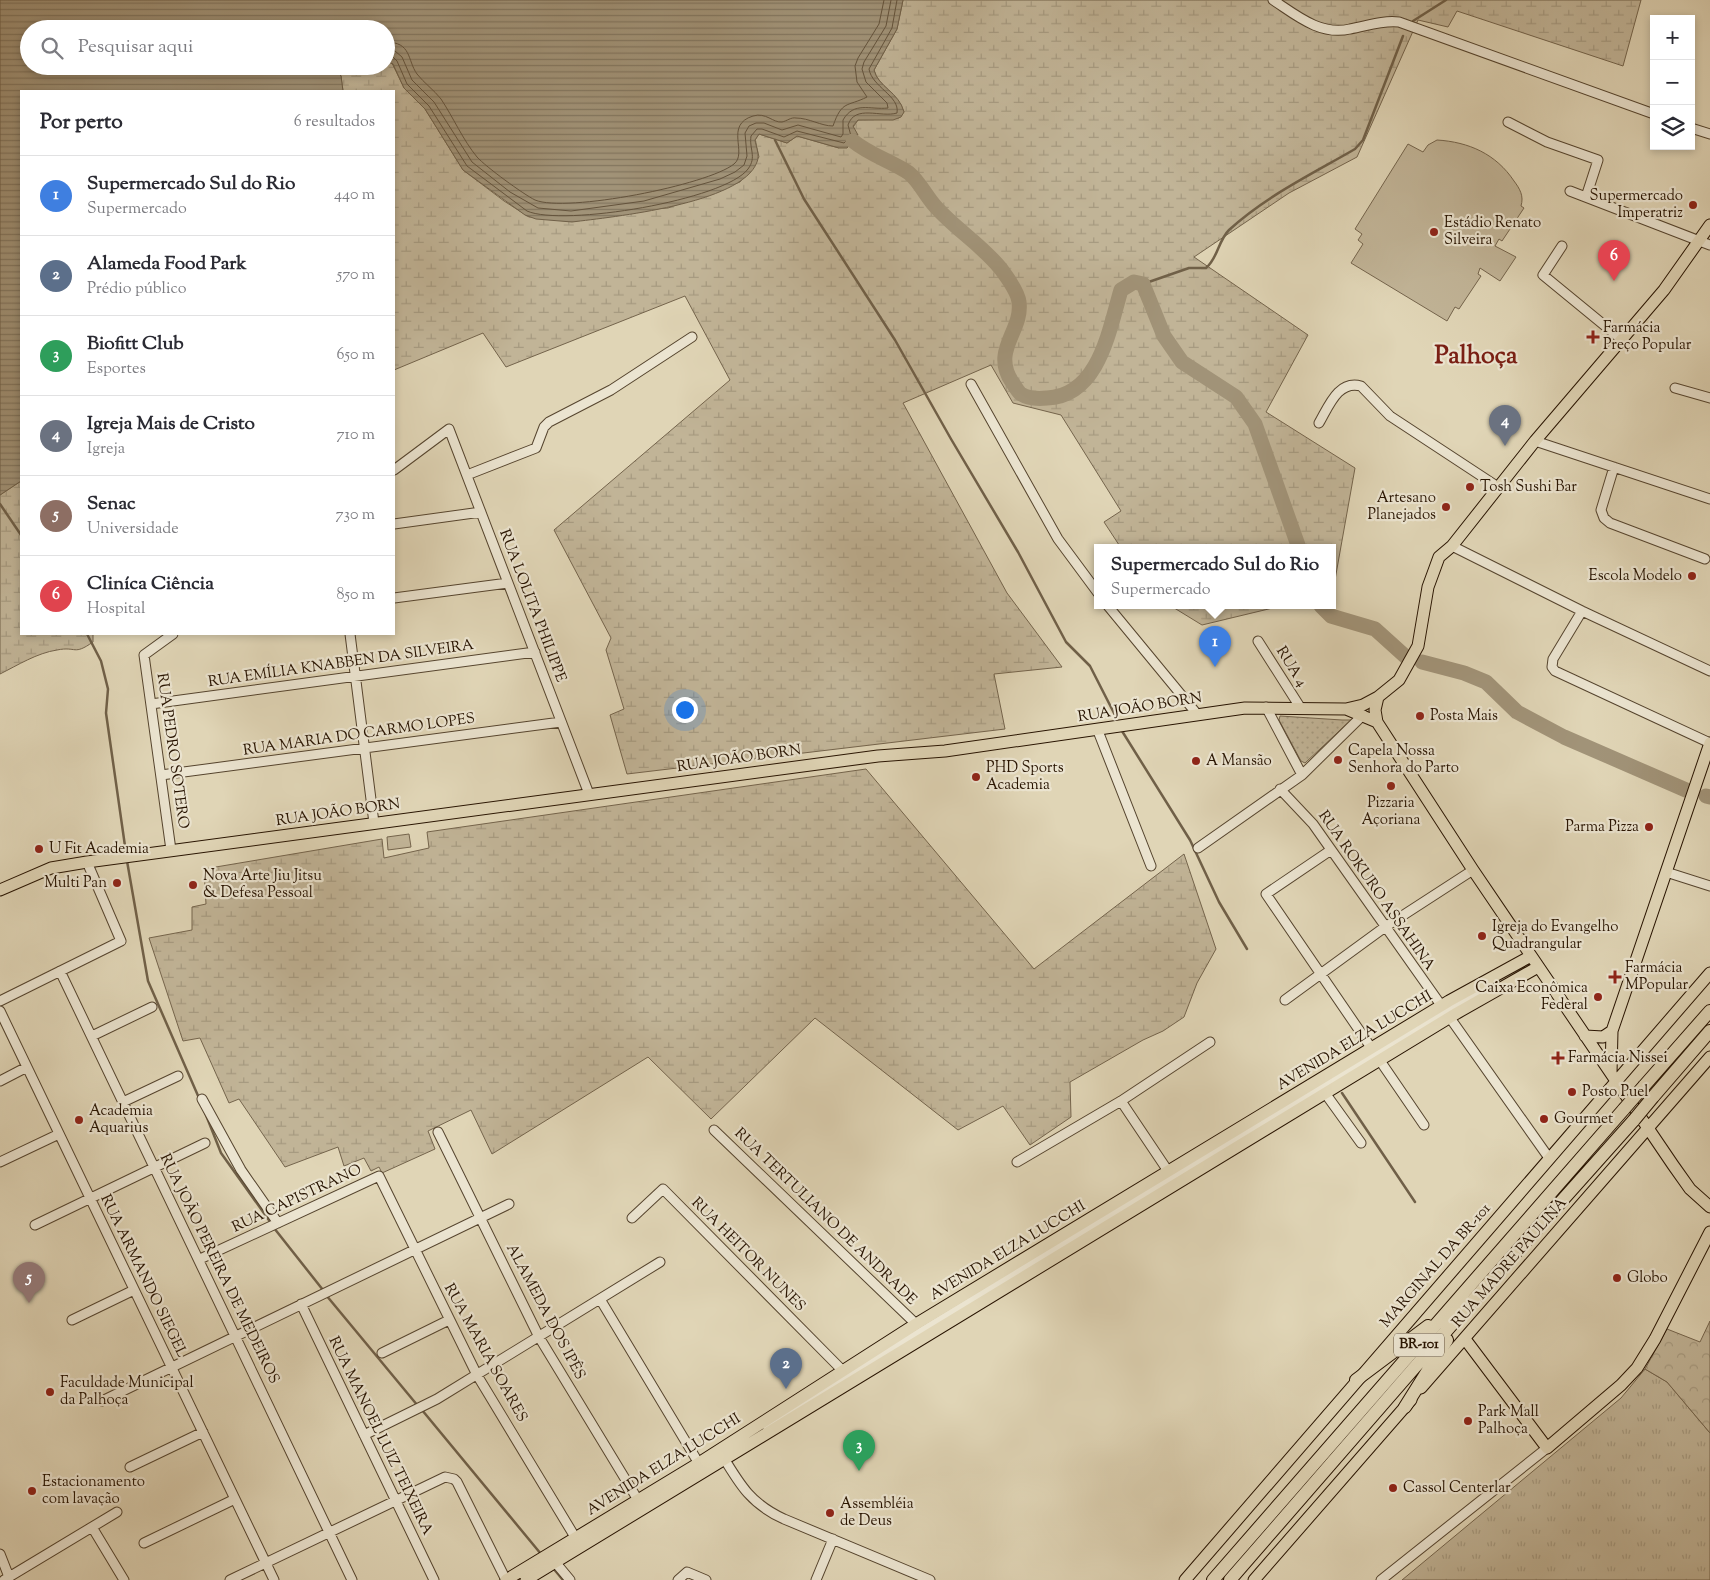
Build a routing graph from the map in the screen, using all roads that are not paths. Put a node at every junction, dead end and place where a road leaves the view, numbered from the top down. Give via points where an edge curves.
1 (1273, 0) edge
2 (1650, 113) edge
3 (1508, 122) dead end
4 (1695, 129) edge
5 (1710, 134) edge
6 (1570, 191) dead end
7 (1586, 197) junction
8 (1710, 225) edge
9 (1699, 241) junction
10 (1710, 245) edge
11 (1562, 246) dead end
12 (692, 338) dead end
13 (1621, 339) junction
14 (971, 384) dead end
15 (1675, 388) dead end
16 (1710, 398) edge
17 (1319, 423) dead end
18 (1535, 441) junction
19 (1614, 467) junction
20 (395, 469) edge
21 (467, 475) junction
22 (1498, 487) junction
23 (1710, 499) edge
24 (481, 512) junction
25 (395, 524) edge
26 (1452, 546) junction
27 (1705, 559) dead end
28 (508, 583) junction
29 (1094, 588) edge
30 (395, 598) edge
31 (1110, 609) edge
32 (1582, 611) junction
33 (172, 635) edge
34 (350, 635) edge
35 (1258, 641) dead end
36 (534, 652) junction
37 (1710, 671) edge
38 (355, 676) junction
39 (1378, 697) junction
40 (151, 704) junction
41 (1266, 707) junction
42 (1300, 707) junction
43 (1346, 709) junction
44 (1197, 714) junction
45 (1363, 715) junction
46 (562, 722) junction
47 (1377, 722) junction
48 (1098, 731) junction
49 (1710, 743) edge
50 (364, 748) junction
51 (161, 775) junction
52 (1302, 775) junction
53 (1280, 789) junction
54 (589, 794) junction
55 (374, 823) junction
56 (1198, 848) dead end
57 (172, 850) junction
58 (1331, 850) junction
59 (87, 862) junction
60 (1151, 866) dead end
61 (1473, 870) junction
62 (1666, 872) junction
63 (1710, 886) edge
64 (0, 890) edge
65 (1385, 927) junction
66 (1531, 956) junction
67 (1522, 964) dead end
68 (1538, 967) junction
69 (60, 971) junction
70 (1710, 973) edge
71 (1320, 974) junction
72 (1285, 1000) dead end
73 (0, 1001) edge
74 (152, 1007) dead end
75 (1710, 1010) edge
76 (0, 1011) edge
77 (1446, 1011) junction
78 (1612, 1031) junction
79 (1710, 1031) edge
80 (92, 1036) junction
81 (1586, 1036) junction
82 (1210, 1042) dead end
83 (1375, 1054) junction
84 (1710, 1057) edge
85 (27, 1067) junction
86 (178, 1076) dead end
87 (1614, 1077) junction
88 (0, 1080) edge
89 (1325, 1093) junction
90 (1604, 1095) junction
91 (1626, 1096) junction
92 (202, 1099) dead end
93 (1120, 1101) junction
94 (123, 1102) junction
95 (1424, 1125) dead end
96 (1648, 1129) junction
97 (714, 1130) dead end
98 (438, 1132) dead end
99 (59, 1134) junction
100 (205, 1143) dead end
101 (1361, 1143) dead end
102 (1549, 1158) junction
103 (0, 1162) edge
104 (1017, 1162) dead end
105 (155, 1167) junction
106 (1168, 1171) junction
107 (379, 1176) joint
108 (90, 1198) junction
109 (1707, 1200) edge
110 (509, 1204) dead end
111 (479, 1218) junction
112 (632, 1218) dead end
113 (277, 1224) junction
114 (35, 1226) dead end
115 (1710, 1232) edge
116 (414, 1250) junction
117 (200, 1259) junction
118 (660, 1262) dead end
119 (1015, 1273) junction
120 (134, 1290) junction
121 (600, 1299) junction
122 (302, 1304) junction
123 (1468, 1306) junction
124 (1450, 1309) junction
125 (72, 1320) dead end
126 (450, 1320) junction
127 (916, 1324) junction
128 (236, 1336) junction
129 (540, 1337) junction
130 (1465, 1339) junction
131 (382, 1353) dead end
132 (172, 1367) junction
133 (843, 1371) junction
134 (477, 1375) junction
135 (1356, 1380) junction
136 (102, 1401) dead end
137 (1405, 1408) junction
138 (203, 1432) junction
139 (364, 1435) junction
140 (1547, 1448) junction
141 (721, 1455) junction
142 (130, 1467) dead end
143 (702, 1467) junction
144 (235, 1499) junction
145 (395, 1500) junction
146 (638, 1500) junction
147 (117, 1512) dead end
148 (92, 1527) junction
149 (331, 1532) junction
150 (833, 1539) junction
151 (578, 1541) junction
152 (144, 1543) dead end
153 (0, 1554) edge
154 (547, 1561) junction
155 (266, 1563) junction
156 (7, 1578) edge
157 (124, 1580) edge
158 (230, 1580) edge
159 (274, 1580) edge
160 (352, 1580) edge
161 (434, 1580) edge
162 (506, 1580) edge
163 (515, 1580) edge
164 (526, 1580) edge
165 (570, 1580) edge
166 (678, 1580) edge
167 (706, 1580) edge
168 (816, 1580) edge
169 (930, 1580) edge
170 (1185, 1580) edge
171 (1213, 1580) edge
172 (1230, 1580) edge
173 (1254, 1580) edge
174 (1381, 1580) edge

1 - 2 street via 1320,29 1340,31 1388,21 1399,22
3 - 7 street via 1547,142 1598,160
4 - 5 street
6 - 7 street
7 - 9 street
8 - 9 main road
9 - 10 street
9 - 13 main road via 1664,290
11 - 13 street via 1543,275
12 - 21 street via 603,395 549,422 536,448
13 - 18 main road
14 - 29 street via 1058,539
15 - 16 street
17 - 22 street via 1342,388 1347,384 1361,386 1390,416
18 - 19 street
18 - 22 main road
19 - 23 street
19 - 27 street via 1601,510 1604,518 1610,524
20 - 21 street, RUA LOLITA PHILIPPE via 449,429
21 - 24 street, RUA LOLITA PHILIPPE
22 - 26 main road
24 - 25 street
24 - 28 street, RUA LOLITA PHILIPPE
26 - 32 street
26 - 39 main road via 1439,558 1431,578 1418,646 1399,680
28 - 30 street
28 - 36 street, RUA LOLITA PHILIPPE
31 - 44 street
32 - 37 street
32 - 49 street via 1553,658 1555,671
33 - 40 street, RUA PEDRO SOTERO via 144,655
34 - 38 street
35 - 42 street, RUA 4
36 - 38 street, RUA EMÍLIA KNABBEN DA SILVEIRA
36 - 46 street, RUA LOLITA PHILIPPE
38 - 40 street, RUA EMÍLIA KNABBEN DA SILVEIRA
38 - 50 street
39 - 43 main road
39 - 47 main road
40 - 51 street, RUA PEDRO SOTERO
41 - 42 main road, RUA JOÃO BORN
41 - 44 main road, RUA JOÃO BORN
41 - 52 street
42 - 43 main road, RUA JOÃO BORN
43 - 45 main road
44 - 48 main road, RUA JOÃO BORN
45 - 47 main road
45 - 52 street
46 - 50 street, RUA MARIA DO CARMO LOPES
46 - 54 street, RUA LOLITA PHILIPPE
47 - 61 main road
48 - 54 main road, RUA JOÃO BORN
48 - 60 street
49 - 62 main road
50 - 51 street, RUA MARIA DO CARMO LOPES
50 - 55 street
51 - 57 street, RUA PEDRO SOTERO
52 - 53 street
53 - 56 street
53 - 58 street, RUA ROKURO ASSAHINA via 1313,824
54 - 55 main road, RUA JOÃO BORN
55 - 57 main road, RUA JOÃO BORN
57 - 59 main road, RUA JOÃO BORN
58 - 65 street, RUA ROKURO ASSAHINA
58 - 71 street via 1266,894
59 - 64 main road, RUA JOÃO BORN via 51,868
59 - 69 street via 121,941
61 - 65 street
61 - 66 main road
62 - 63 street
62 - 78 main road
65 - 71 street
65 - 77 street, RUA ROKURO ASSAHINA
66 - 68 main road
66 - 77 main road, AVENIDA ELZA LUCCHI
67 - 77 street
68 - 77 main road, AVENIDA ELZA LUCCHI
68 - 81 main road
69 - 73 street
69 - 80 street, RUA JOÃO PEREIRA DE MEDEIROS
70 - 87 main road, MARGINAL DA BR-101
71 - 72 street
71 - 83 street
74 - 80 street
75 - 124 highway, BR-101, bridge
76 - 85 street, RUA ARMANDO SIEGEL
77 - 83 main road, AVENIDA ELZA LUCCHI
77 - 102 street, RUA ROKURO ASSAHINA
78 - 81 main road via 1603,1038
78 - 87 main road
79 - 123 highway, BR-101, bridge
80 - 94 street, RUA JOÃO PEREIRA DE MEDEIROS
81 - 87 main road
82 - 93 street
83 - 89 main road, AVENIDA ELZA LUCCHI
83 - 95 street
83 - 106 main road, AVENIDA ELZA LUCCHI
83 - 119 street
84 - 96 main road, RUA MADRE PAULINA
85 - 88 street
85 - 99 street, RUA ARMANDO SIEGEL
86 - 94 street
87 - 90 main road, MARGINAL DA BR-101
87 - 91 main road
89 - 101 street
89 - 119 main road, AVENIDA ELZA LUCCHI
90 - 91 main road
90 - 102 main road, MARGINAL DA BR-101
91 - 96 main road
92 - 113 street via 241,1170
93 - 104 street
93 - 106 street
94 - 105 street, RUA JOÃO PEREIRA DE MEDEIROS
96 - 109 main road via 1686,1184
96 - 130 main road, RUA MADRE PAULINA
97 - 127 street, RUA TERTULIANO DE ANDRADE
98 - 111 street, ALAMEDA DOS IPÊS
99 - 103 street
99 - 108 street, RUA ARMANDO SIEGEL
100 - 105 street
102 - 135 main road, MARGINAL DA BR-101
105 - 108 street
105 - 117 street, RUA JOÃO PEREIRA DE MEDEIROS
106 - 119 main road, AVENIDA ELZA LUCCHI
107 - 113 street, RUA CAPISTRANO
107 - 116 street, RUA MARIA SOARES
108 - 114 street
108 - 120 street, RUA ARMANDO SIEGEL
110 - 111 street
111 - 116 street
111 - 129 street, ALAMEDA DOS IPÊS
112 - 133 street, RUA HEITOR NUNES via 663,1189
113 - 117 street, RUA CAPISTRANO
115 - 140 main road via 1637,1368 1622,1385
116 - 122 street
116 - 126 street, RUA MARIA SOARES
117 - 128 street, RUA JOÃO PEREIRA DE MEDEIROS
118 - 121 street
119 - 127 main road, AVENIDA ELZA LUCCHI
119 - 141 main road, AVENIDA ELZA LUCCHI
120 - 125 street
120 - 132 street, RUA ARMANDO SIEGEL
121 - 129 street
121 - 143 street
122 - 128 street
122 - 139 street, RUA MANOEL LUIZ TEIXEIRA
123 - 137 highway
123 - 172 highway, BR-101
124 - 135 highway
124 - 171 highway, BR-101
126 - 131 street
126 - 134 street, RUA MARIA SOARES
127 - 133 main road, AVENIDA ELZA LUCCHI
128 - 132 street
128 - 149 street, RUA JOÃO PEREIRA DE MEDEIROS
129 - 134 street
129 - 146 street, ALAMEDA DOS IPÊS
130 - 137 main road, RUA MADRE PAULINA
130 - 140 main road
132 - 136 street
132 - 138 street, RUA ARMANDO SIEGEL
133 - 141 main road, AVENIDA ELZA LUCCHI
134 - 139 street via 414,1412
134 - 151 street, RUA MARIA SOARES
135 - 170 main road, MARGINAL DA BR-101
137 - 173 main road, RUA MADRE PAULINA
138 - 142 street
138 - 144 street, RUA ARMANDO SIEGEL
139 - 145 street, RUA MANOEL LUIZ TEIXEIRA
140 - 174 street
141 - 143 main road, AVENIDA ELZA LUCCHI
141 - 150 street via 746,1493 763,1508
143 - 146 main road, AVENIDA ELZA LUCCHI
143 - 151 main road, AVENIDA ELZA LUCCHI
144 - 152 street
144 - 155 street, RUA ARMANDO SIEGEL
145 - 149 street
145 - 161 street, RUA MANOEL LUIZ TEIXEIRA
145 - 162 street via 441,1479 450,1478 457,1482
146 - 151 main road, AVENIDA ELZA LUCCHI
147 - 148 street
148 - 156 street
148 - 157 street
149 - 155 street
149 - 160 street, RUA JOÃO PEREIRA DE MEDEIROS
150 - 168 street
150 - 169 street
151 - 154 main road, AVENIDA ELZA LUCCHI
153 - 156 street
154 - 162 main road, AVENIDA ELZA LUCCHI
154 - 163 street
154 - 164 main road, AVENIDA ELZA LUCCHI
154 - 165 street
155 - 158 street
155 - 159 street, RUA ARMANDO SIEGEL
166 - 167 street via 687,1572

